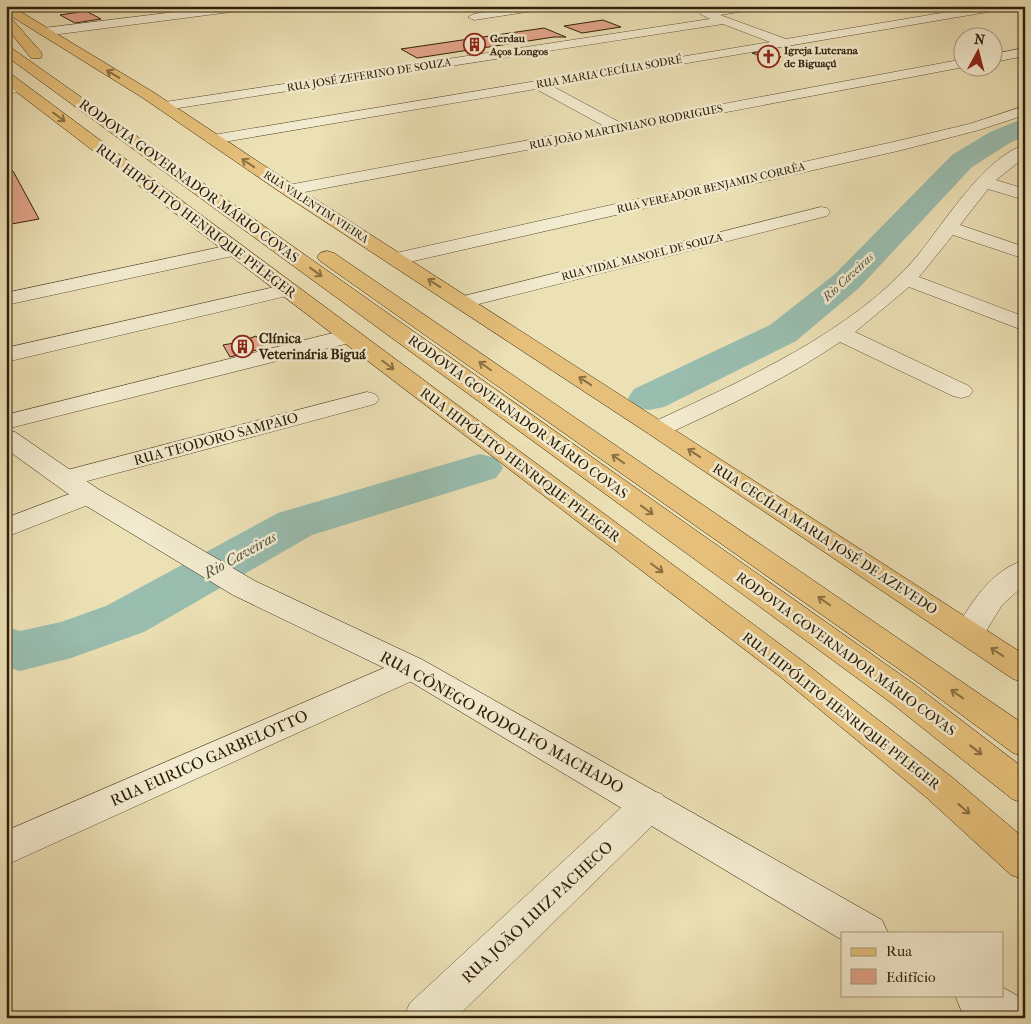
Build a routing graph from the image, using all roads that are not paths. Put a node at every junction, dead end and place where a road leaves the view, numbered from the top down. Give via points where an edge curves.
1 (254, 6) edge
2 (546, 6) edge
3 (757, 6) edge
4 (1005, 6) edge
5 (6, 8) edge
6 (474, 17) dead end
7 (6, 19) edge
8 (722, 20) junction
9 (44, 32) junction
10 (6, 35) edge
11 (786, 42) junction
12 (6, 50) edge
13 (1025, 52) edge
14 (36, 55) junction
15 (1004, 56) edge
16 (6, 58) edge
17 (1004, 60) edge
18 (954, 65) edge
19 (1025, 66) edge
20 (47, 79) junction
21 (538, 84) junction
22 (11, 85) edge
23 (164, 106) junction
24 (1025, 110) edge
25 (619, 128) junction
26 (212, 139) junction
27 (1025, 150) edge
28 (984, 182) junction
29 (289, 190) junction
30 (1025, 195) edge
31 (821, 212) dead end
32 (949, 227) junction
33 (235, 250) junction
34 (1025, 253) edge
35 (396, 259) junction
36 (906, 279) junction
37 (288, 290) junction
38 (6, 298) edge
39 (463, 302) junction
40 (1025, 325) edge
41 (839, 333) junction
42 (349, 336) junction
43 (6, 355) edge
44 (961, 391) dead end
45 (367, 399) dead end
46 (626, 408) joint
47 (6, 422) edge
48 (658, 429) junction
49 (6, 437) edge
50 (65, 479) junction
51 (88, 495) junction
52 (6, 528) edge
53 (1025, 570) edge
54 (969, 633) junction
55 (412, 668) junction
56 (1025, 671) edge
57 (1025, 743) edge
58 (1025, 790) edge
59 (649, 806) junction
60 (6, 849) edge
61 (1025, 863) edge
62 (866, 932) edge
63 (978, 996) edge
64 (425, 1018) edge
65 (1015, 1018) edge

1 - 9 street
2 - 6 street
3 - 8 street via 701,12
4 - 11 street, RUA MARIA CECÍLIA SODRÉ
5 - 9 main road, RUA VALENTIM VIEIRA
7 - 14 main road
8 - 11 street
8 - 23 street, RUA JOSÉ ZEFERINO DE SOUZA
23 -> 9 main road, RUA VALENTIM VIEIRA
10 - 14 main road, RODOVIA GOVERNADOR MÁRIO COVAS
11 - 21 street, RUA MARIA CECÍLIA SODRÉ
12 - 20 main road, RODOVIA GOVERNADOR MÁRIO COVAS
13 - 15 street
57 -> 14 main road, RODOVIA GOVERNADOR MÁRIO COVAS
16 - 20 main road
17 - 19 street
18 - 25 street, RUA JOÃO MARTINIANO RODRIGUES
20 -> 58 main road, RODOVIA GOVERNADOR MÁRIO COVAS via 902,693
21 - 25 street
21 - 26 street, RUA MARIA CECÍLIA SODRÉ
22 -> 33 main road, RUA HIPÓLITO HENRIQUE PFLEGER
23 - 26 main road, RUA VALENTIM VIEIRA
24 - 35 street, RUA VEREADOR BENJAMIN CORRÊA via 902,145
25 - 29 street, RUA JOÃO MARTINIANO RODRIGUES
29 -> 26 main road, RUA VALENTIM VIEIRA
27 - 28 street via 1001,164
28 - 30 street
28 - 32 street
29 - 35 main road, RUA VALENTIM VIEIRA
31 - 39 street, RUA VIDAL MANOEL DE SOUZA
32 - 34 street
32 - 36 street
33 - 37 main road, RUA HIPÓLITO HENRIQUE PFLEGER
33 - 38 street
39 -> 35 main road, RUA VALENTIM VIEIRA
36 - 40 street
36 - 41 street
37 - 42 main road, RUA HIPÓLITO HENRIQUE PFLEGER
37 - 43 street
46 -> 39 main road, RUA VALENTIM VIEIRA
41 - 44 street
41 - 48 street via 776,372
42 - 47 street
42 -> 61 main road, RUA HIPÓLITO HENRIQUE PFLEGER via 853,717
45 - 50 street, RUA TEODORO SAMPAIO
46 - 48 main road, RUA CECÍLIA MARIA JOSÉ DE AZEVEDO
54 -> 48 main road, RUA CECÍLIA MARIA JOSÉ DE AZEVEDO
49 - 50 street, RUA CÔNEGO RODOLFO MACHADO
50 - 51 street, RUA CÔNEGO RODOLFO MACHADO
51 - 52 street
51 - 55 street, RUA CÔNEGO RODOLFO MACHADO via 244,588
53 - 54 street via 993,594
56 -> 54 main road, RUA CECÍLIA MARIA JOSÉ DE AZEVEDO
55 - 59 street, RUA CÔNEGO RODOLFO MACHADO
55 - 60 street, RUA EURICO GARBELOTTO
59 - 62 street, RUA CÔNEGO RODOLFO MACHADO
59 - 64 street, RUA JOÃO LUIZ PACHECO
63 - 65 street

